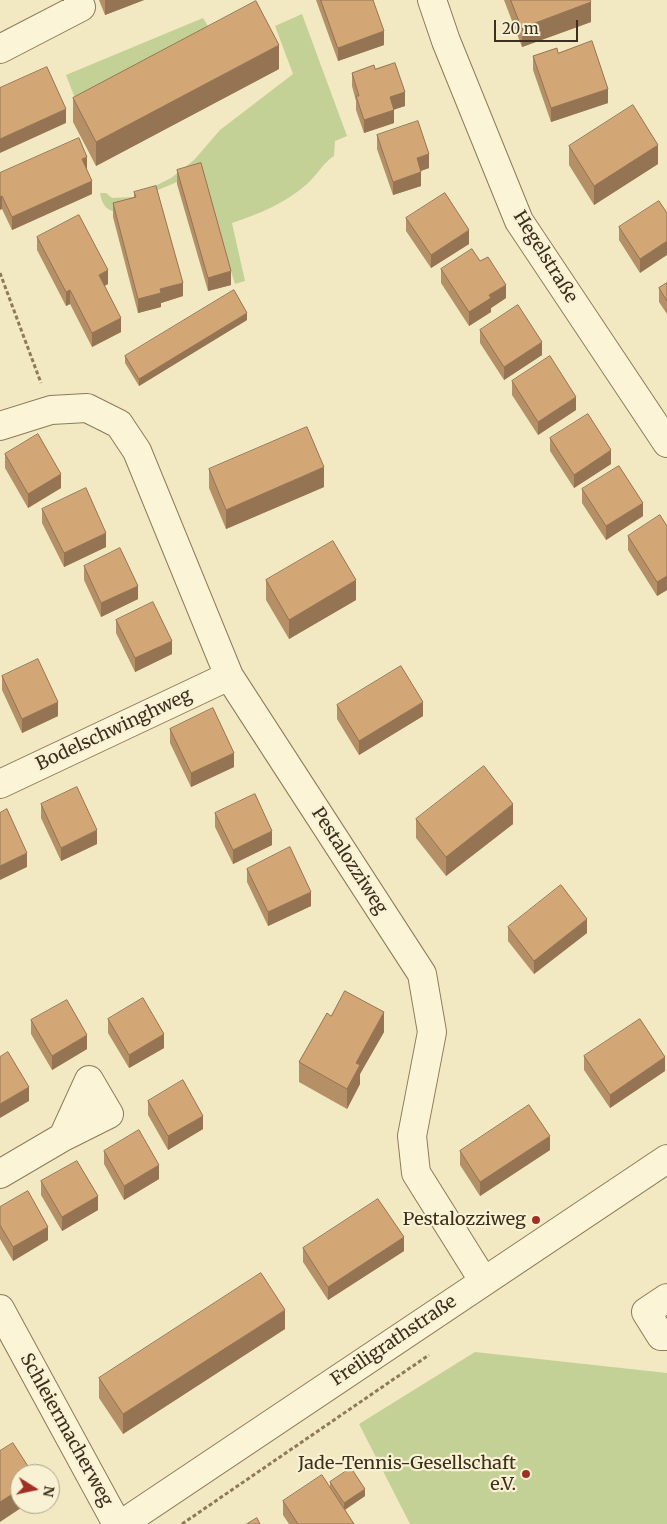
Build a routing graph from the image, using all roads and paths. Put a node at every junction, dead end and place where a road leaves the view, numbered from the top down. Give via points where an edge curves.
1 (78, 0) edge
2 (432, 0) edge
3 (0, 49) edge
4 (0, 273) edge
5 (50, 410) junction
6 (0, 426) edge
7 (667, 443) edge
8 (229, 676) junction
9 (0, 784) edge
10 (63, 1137) dead end
11 (667, 1159) edge
12 (0, 1174) edge
13 (484, 1280) junction
14 (667, 1298) edge
15 (0, 1309) edge
16 (667, 1336) edge
17 (437, 1350) dead end
18 (117, 1524) edge
19 (122, 1524) edge
20 (182, 1524) edge

1 - 3 street via 81,7
2 - 7 street, Hegelstraße via 519,221
4 - 5 path
5 - 6 street, Pestalozziweg
5 - 8 street, Pestalozziweg via 87,408 119,424 137,451
8 - 9 street, Bodelschwinghweg
8 - 13 street, Pestalozziweg via 422,974 432,1032 412,1136 416,1173
10 - 12 street
11 - 13 street, Freiligrathstraße
13 - 19 street, Freiligrathstraße
14 - 16 street via 646,1312 661,1336
15 - 18 street, Schleiermacherweg
17 - 20 path

